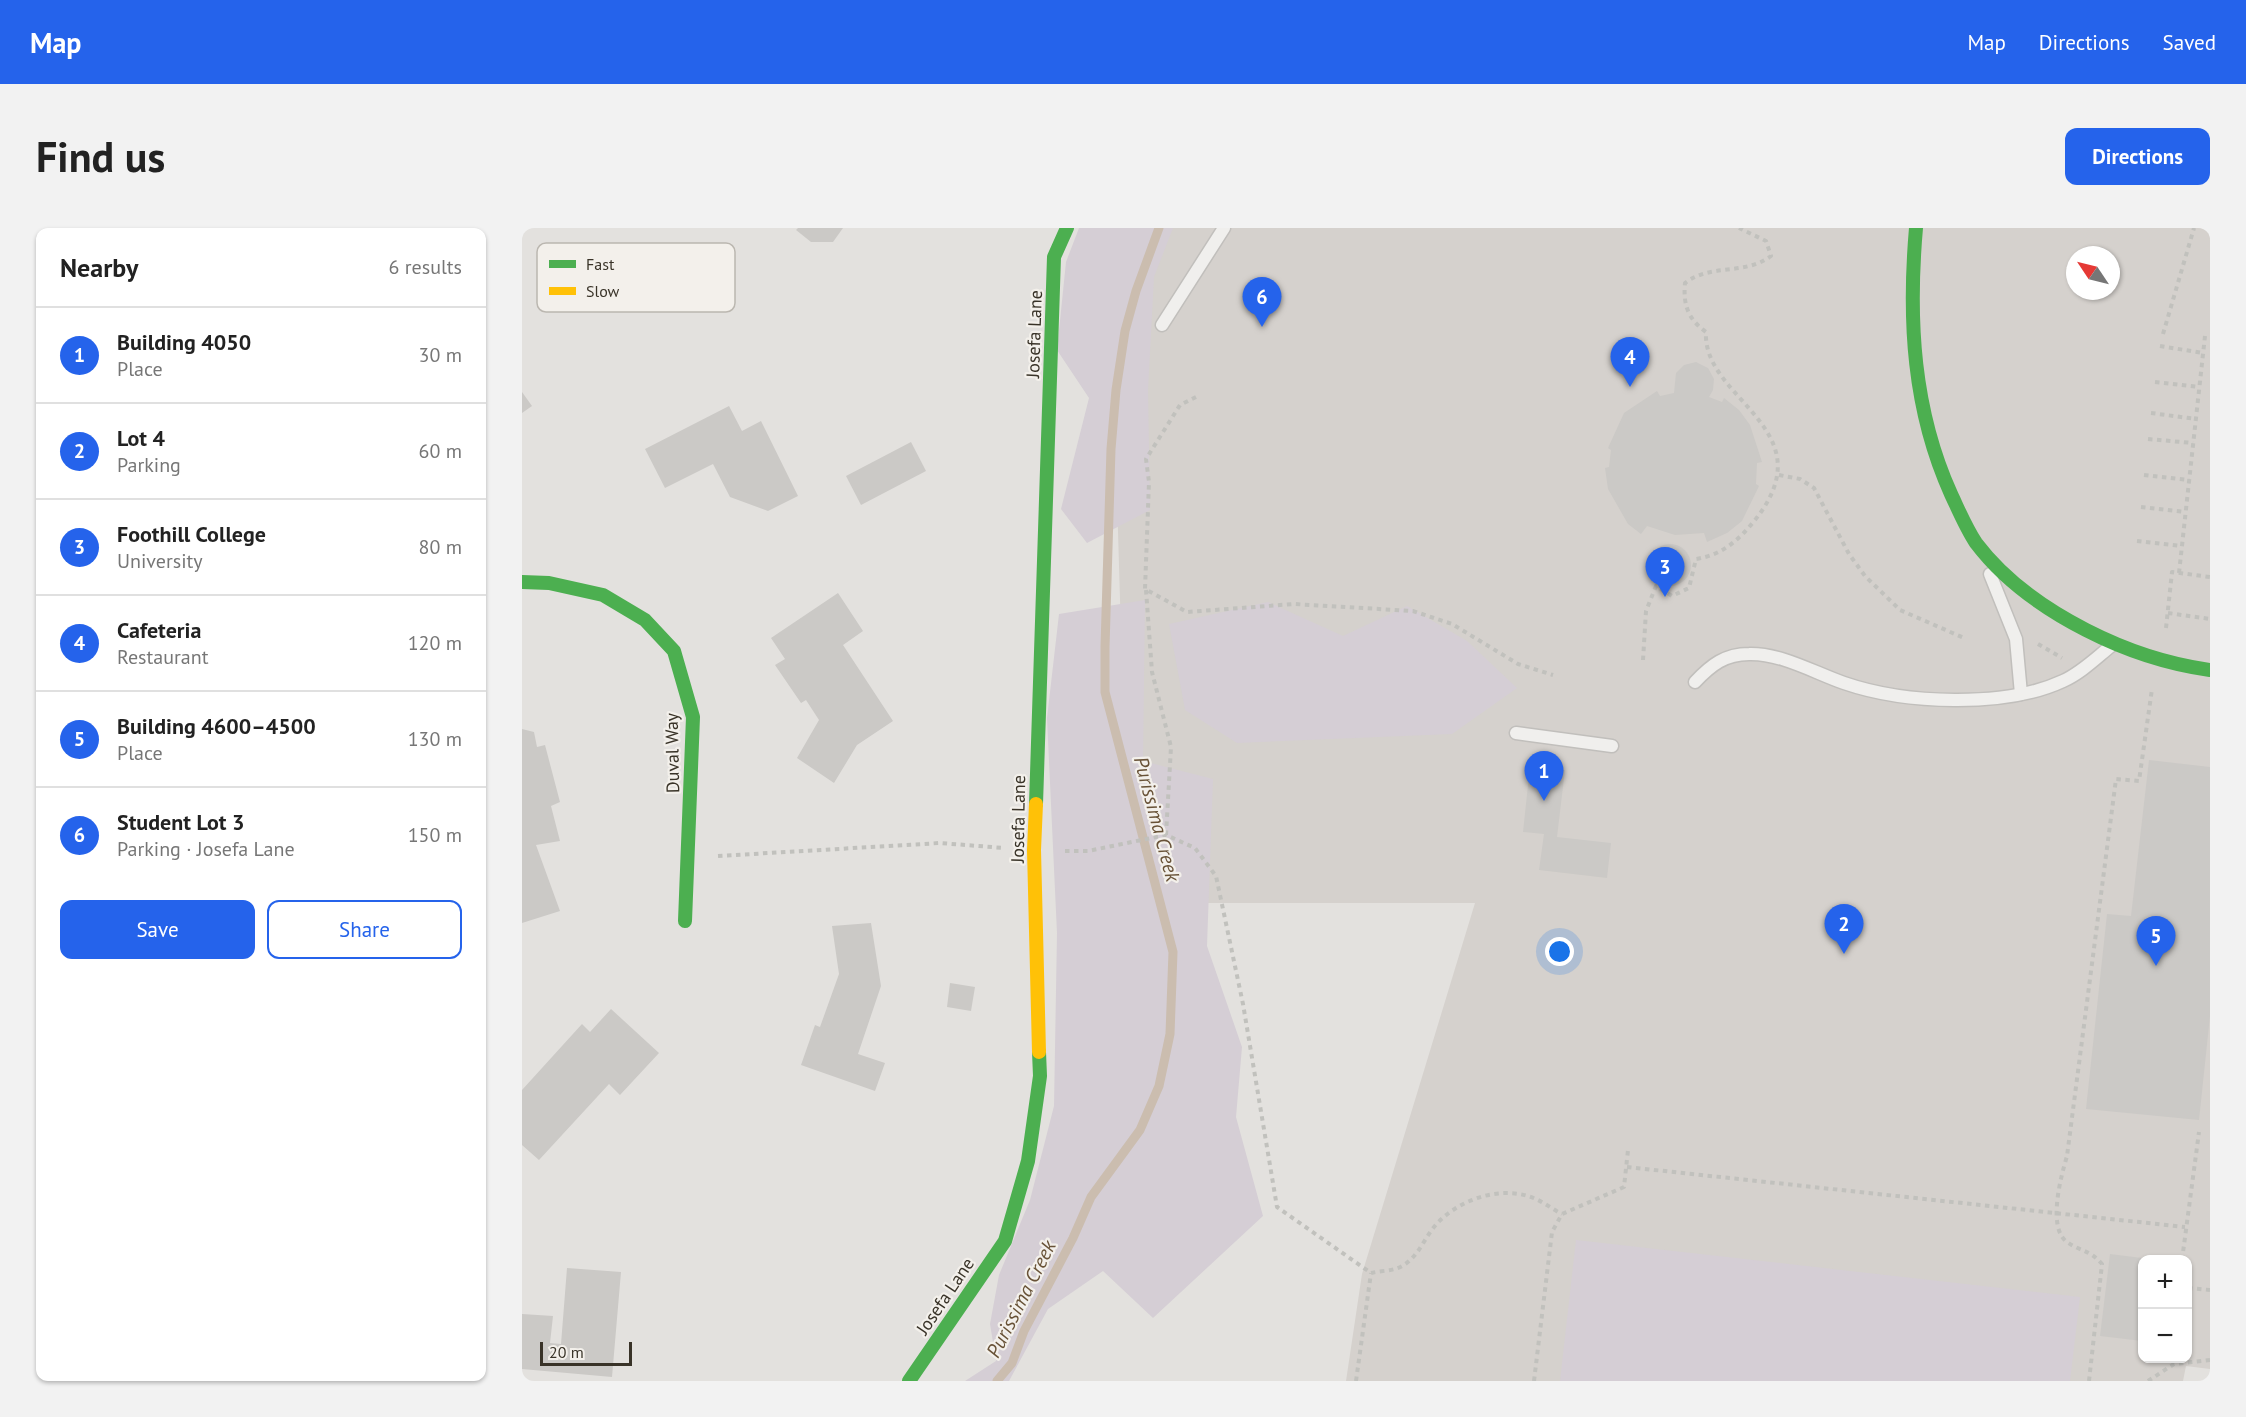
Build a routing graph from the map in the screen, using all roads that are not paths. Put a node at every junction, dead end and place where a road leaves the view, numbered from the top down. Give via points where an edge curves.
1 (1066, 228) edge
2 (1224, 228) edge
3 (1916, 228) edge
4 (1162, 325) dead end
5 (1977, 545) junction
6 (522, 582) edge
7 (2114, 644) junction
8 (2210, 670) edge
9 (1695, 682) dead end
10 (2021, 694) junction
11 (1516, 733) dead end
12 (1612, 746) dead end
13 (685, 921) dead end
14 (909, 1381) edge

1 - 14 street, Josefa Lane via 1054,257 1034,850 1040,1076 1028,1161 1005,1240
2 - 4 lane
3 - 5 street via 1910,277 1918,393 1946,486
5 - 7 street via 2025,593 2069,622
5 - 10 lane via 2011,620
6 - 13 street, Duval Way via 549,583 603,595 645,620 674,651 693,717
7 - 8 street via 2158,661
7 - 10 lane via 2066,680
9 - 10 lane via 1710,666 1728,656 1748,654 1767,655 1847,684 1905,697 1970,700
11 - 12 lane

